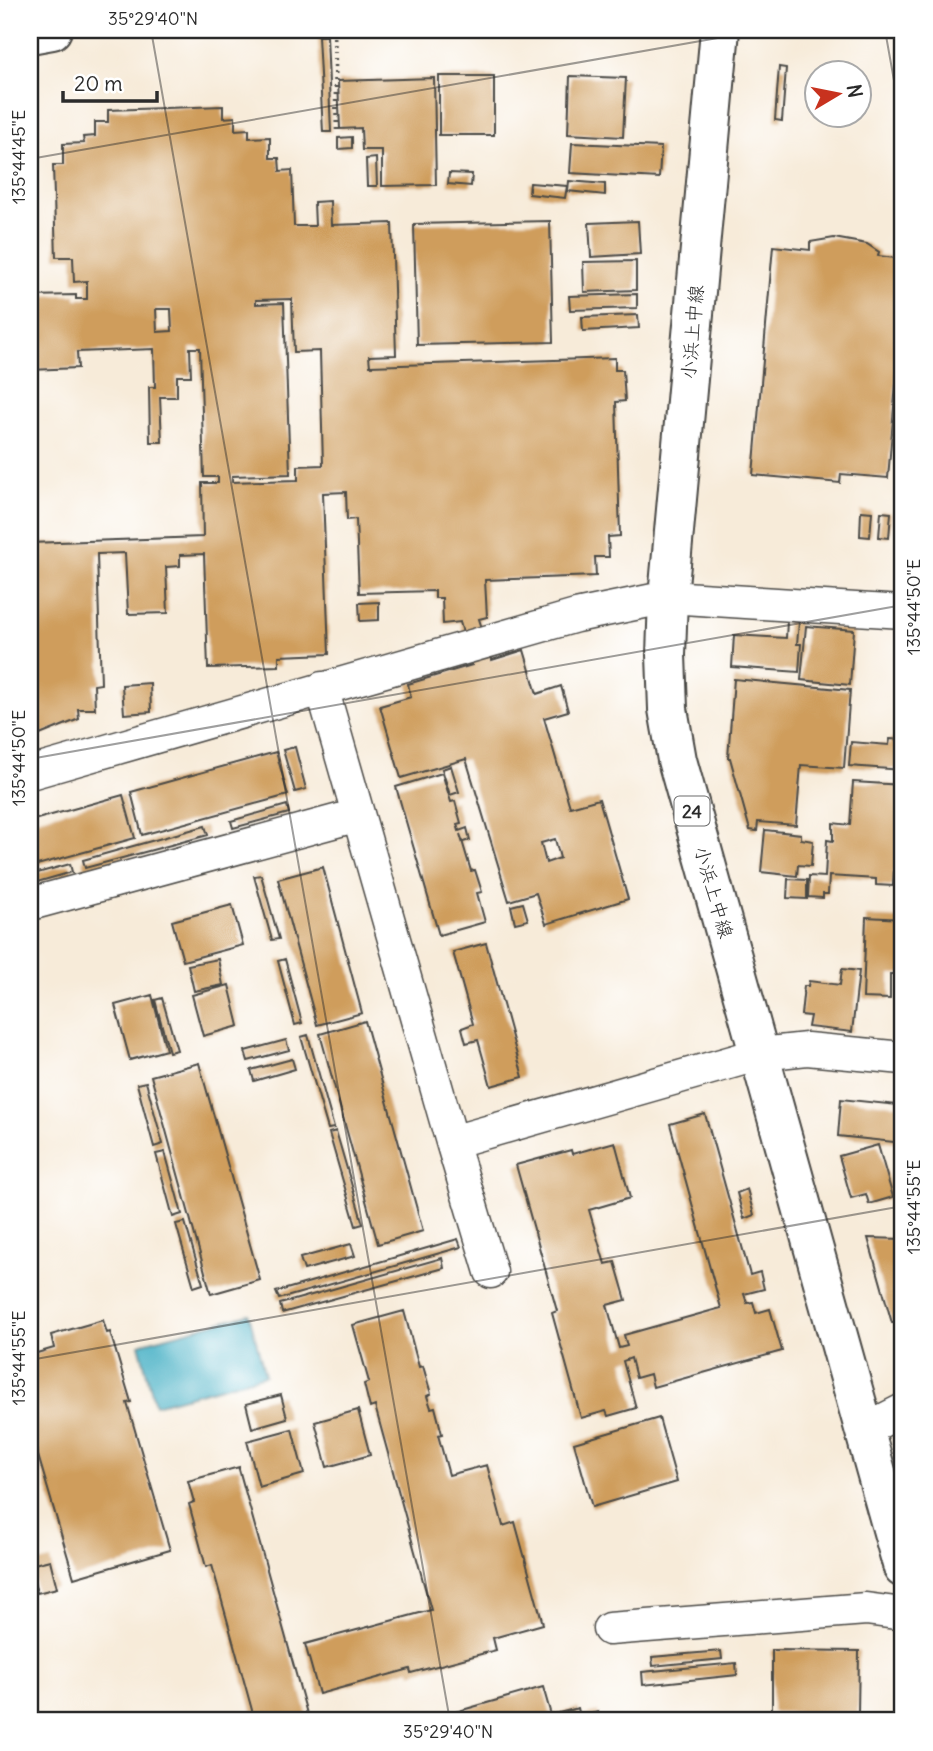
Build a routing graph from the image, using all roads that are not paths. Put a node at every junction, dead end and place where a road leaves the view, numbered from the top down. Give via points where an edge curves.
1 (52, 30) edge
2 (720, 30) edge
3 (30, 34) edge
4 (668, 597) junction
5 (903, 612) edge
6 (322, 688) junction
7 (30, 773) edge
8 (358, 815) junction
9 (30, 904) edge
10 (760, 1054) junction
11 (903, 1058) edge
12 (452, 1142) junction
13 (491, 1272) dead end
14 (903, 1410) edge
15 (866, 1429) junction
16 (903, 1568) edge
17 (903, 1614) edge
18 (609, 1629) dead end

1 - 3 main road
2 - 4 main road, 小浜上中線 / 24
4 - 5 street
4 - 6 street via 576,616
4 - 10 main road, 小浜上中線 / 24 via 668,709 677,760
6 - 7 street
6 - 8 street
8 - 9 street
8 - 12 street
10 - 11 street via 807,1049
10 - 12 street
10 - 15 main road, 小浜上中線 / 24
12 - 13 street
14 - 15 street
15 - 16 main road, 小浜上中線 / 24
17 - 18 street via 866,1609

